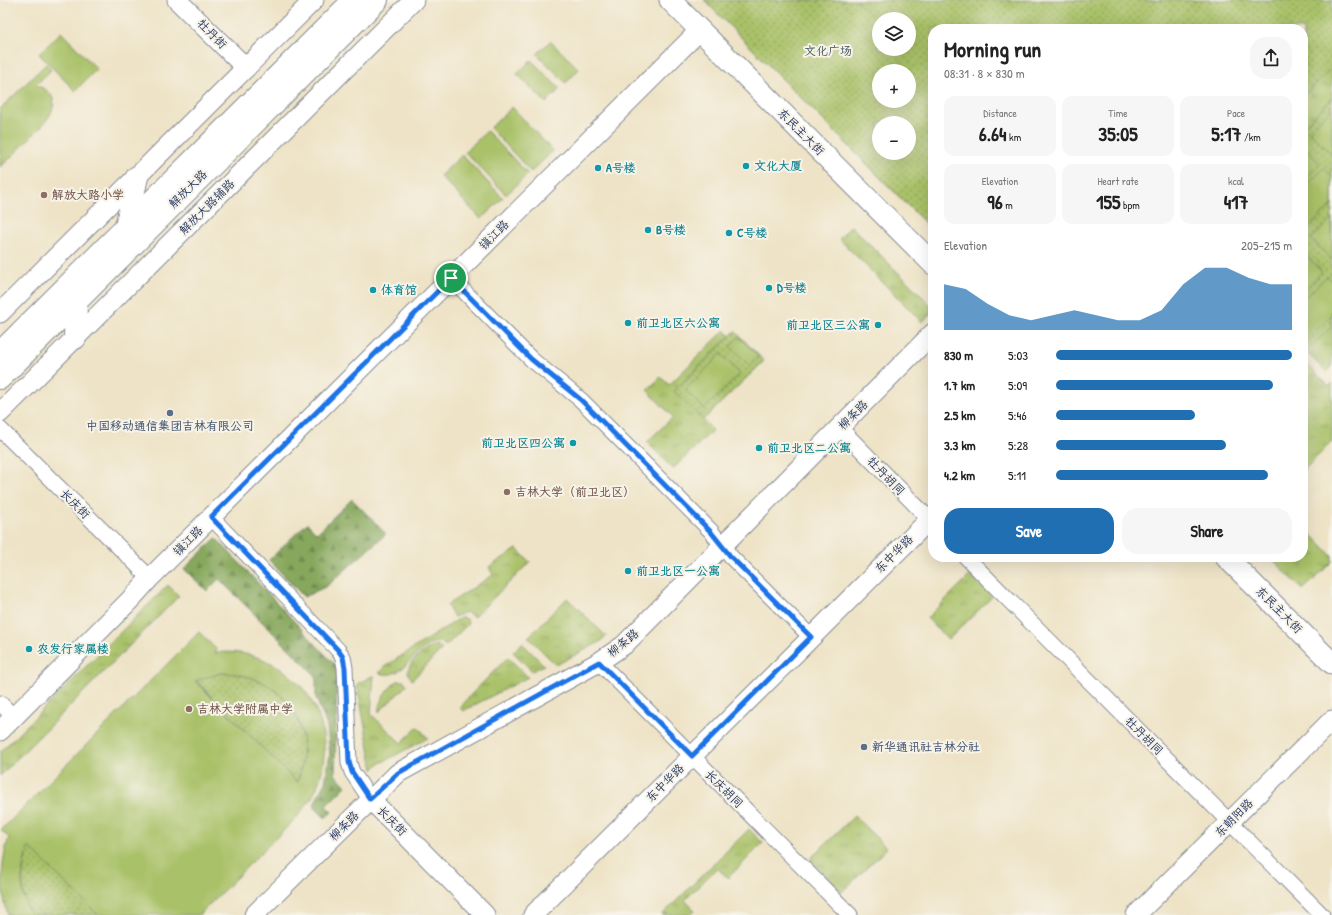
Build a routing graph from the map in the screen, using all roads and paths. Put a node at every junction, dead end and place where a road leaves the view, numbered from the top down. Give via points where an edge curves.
1 (177, 0) edge
2 (314, 0) edge
3 (354, 0) edge
4 (377, 0) edge
5 (414, 0) edge
6 (670, 0) edge
7 (700, 30) junction
8 (246, 68) junction
9 (136, 177) junction
10 (126, 227) junction
11 (928, 259) edge
12 (451, 278) junction
13 (76, 302) junction
14 (0, 313) edge
15 (75, 338) junction
16 (928, 338) edge
17 (0, 353) edge
18 (0, 378) edge
19 (0, 413) edge
20 (840, 428) junction
21 (0, 429) edge
22 (928, 516) edge
23 (211, 517) junction
24 (928, 524) edge
25 (723, 546) junction
26 (971, 562) edge
27 (1231, 562) edge
28 (150, 578) junction
29 (811, 637) junction
30 (599, 662) junction
31 (1332, 663) edge
32 (0, 703) edge
33 (14, 717) junction
34 (1332, 720) edge
35 (0, 731) edge
36 (692, 756) junction
37 (370, 799) junction
38 (1230, 822) junction
39 (842, 912) edge
40 (254, 915) edge
41 (485, 915) edge
42 (533, 915) edge
43 (1136, 915) edge
44 (1322, 915) edge

1 - 8 street, 牡丹街
2 - 8 street
3 - 10 main road, 解放大路
4 - 13 main road, 解放大路
5 - 15 street, 解放大路辅路
6 - 7 main road, 东民主大街
7 - 11 main road, 东民主大街
7 - 12 street, 镇江路
8 - 9 street
9 - 10 main road
9 - 14 street
10 - 17 main road, 解放大路
12 - 23 street, 镇江路
12 - 25 street via 531,359 581,400
13 - 15 main road
13 - 18 main road, 解放大路
15 - 19 street, 解放大路辅路
16 - 20 street, 柳条路
20 - 22 street, 牡丹胡同
20 - 25 street, 柳条路
21 - 28 street, 长庆街
23 - 28 street, 镇江路
23 - 37 street, 长庆街 via 343,657 349,762 352,772
24 - 29 street, 东中华路
25 - 29 street
25 - 30 street, 柳条路 via 629,641
26 - 38 street, 牡丹胡同
27 - 31 main road, 东民主大街
28 - 33 street, 镇江路
29 - 36 street, 东中华路
30 - 36 street, 长庆胡同
30 - 37 street, 柳条路 via 398,773
32 - 33 street
33 - 35 street, 镇江路
34 - 38 street, 东朝阳路
36 - 39 street, 长庆胡同
36 - 42 street, 东中华路
37 - 40 street, 柳条路
37 - 41 street, 长庆街
38 - 43 street, 东朝阳路
38 - 44 street, 牡丹胡同

